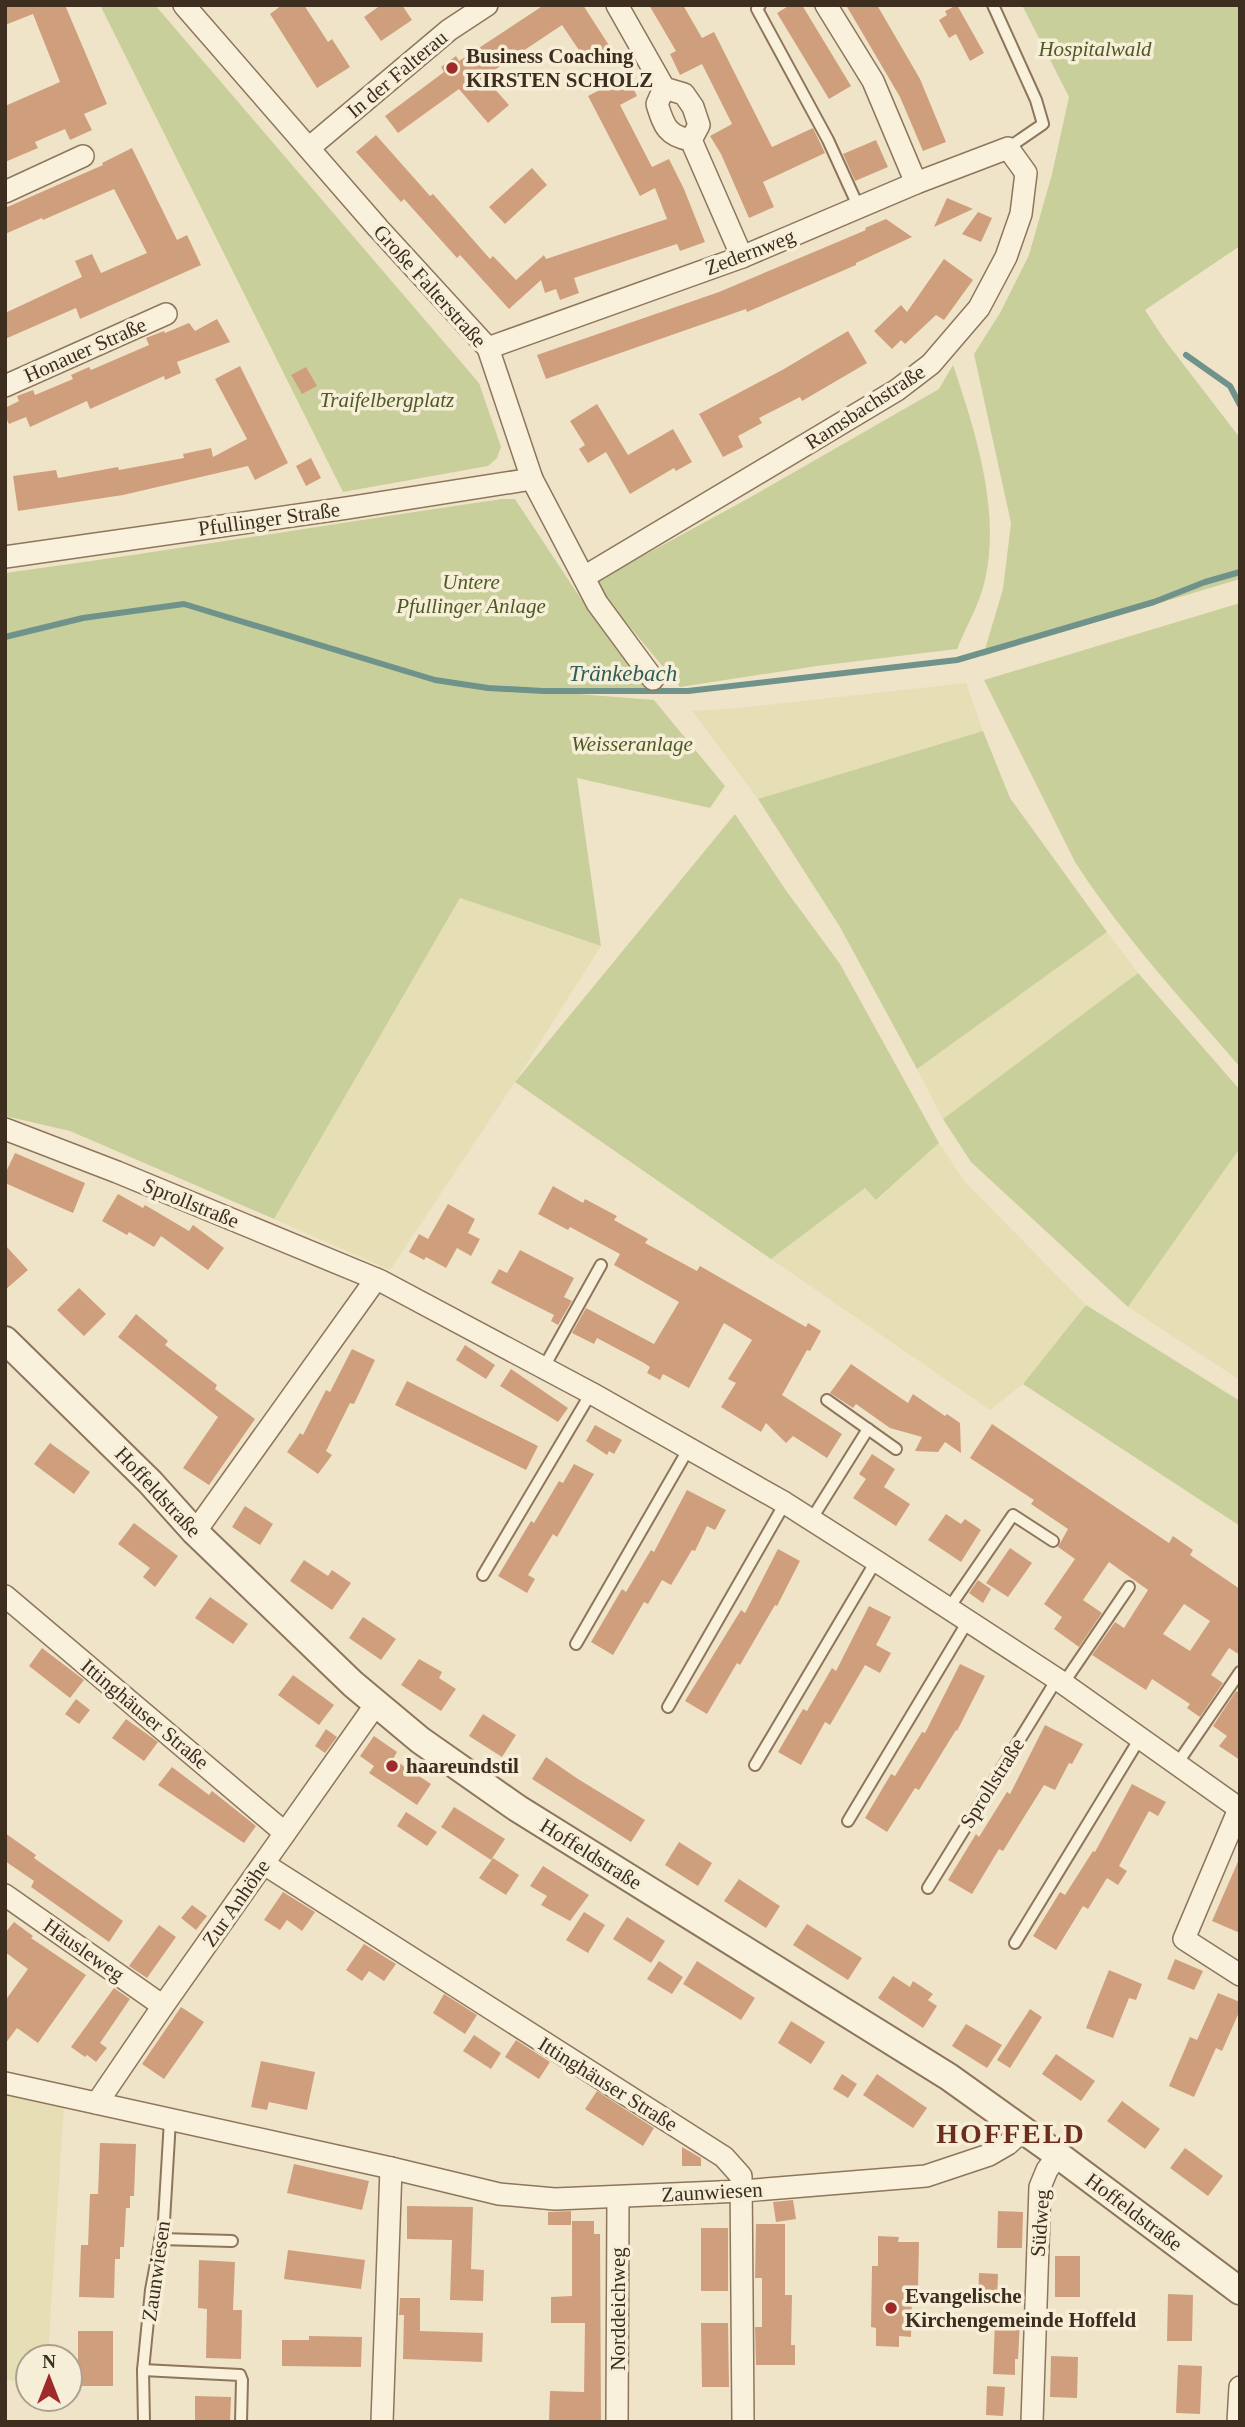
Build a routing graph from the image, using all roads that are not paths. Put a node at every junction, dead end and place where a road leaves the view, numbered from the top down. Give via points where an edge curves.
1 (184, 5) edge
2 (487, 5) edge
3 (617, 5) edge
4 (760, 5) edge
5 (826, 5) edge
6 (993, 5) edge
7 (664, 88) junction
8 (691, 140) junction
9 (310, 147) junction
10 (1008, 148) junction
11 (83, 156) dead end
12 (916, 183) junction
13 (5, 192) edge
14 (859, 208) junction
15 (742, 257) junction
16 (166, 314) dead end
17 (488, 348) junction
18 (5, 386) edge
19 (532, 479) junction
20 (5, 557) edge
21 (584, 577) junction
22 (653, 678) dead end
23 (5, 1129) edge
24 (601, 1265) dead end
25 (376, 1279) junction
26 (5, 1340) edge
27 (544, 1367) junction
28 (591, 1393) junction
29 (827, 1400) dead end
30 (868, 1429) junction
31 (689, 1448) junction
32 (896, 1449) dead end
33 (785, 1503) junction
34 (811, 1520) junction
35 (194, 1532) junction
36 (1052, 1541) dead end
37 (876, 1561) junction
38 (483, 1575) dead end
39 (1129, 1587) dead end
40 (5, 1596) edge
41 (949, 1608) junction
42 (968, 1621) junction
43 (576, 1644) dead end
44 (1240, 1672) edge
45 (1060, 1681) junction
46 (376, 1704) junction
47 (668, 1707) dead end
48 (1140, 1738) junction
49 (1177, 1764) junction
50 (755, 1765) dead end
51 (1239, 1809) edge
52 (848, 1821) dead end
53 (285, 1833) junction
54 (264, 1864) junction
55 (928, 1888) dead end
56 (5, 1895) edge
57 (1015, 1943) dead end
58 (1240, 1975) edge
59 (163, 2006) junction
60 (5, 2083) edge
61 (97, 2103) junction
62 (170, 2120) junction
63 (1023, 2130) junction
64 (1058, 2155) junction
65 (391, 2168) junction
66 (742, 2191) junction
67 (618, 2197) junction
68 (160, 2239) junction
69 (232, 2241) dead end
70 (1240, 2291) edge
71 (143, 2370) junction
72 (1240, 2387) edge
73 (144, 2422) edge
74 (242, 2422) edge
75 (382, 2422) edge
76 (617, 2422) edge
77 (743, 2422) edge
78 (1032, 2422) edge
79 (1238, 2422) edge

1 - 9 street, Große Falterstraße
2 - 9 street, In der Falterau via 449,30
3 - 7 street
4 - 14 lane via 757,9
5 - 12 street via 873,81
6 - 10 lane via 1043,124
7 - 8 street via 657,104 663,124 676,137
7 - 8 street via 684,94 693,107 699,125
8 - 15 street
9 - 17 street, Große Falterstraße
10 - 12 street, Zedernweg
10 - 21 street, Ramsbachstraße via 1026,173 1021,214 1006,257 979,307 931,364 897,390
11 - 13 street
12 - 14 street, Zedernweg
14 - 15 street, Zedernweg
15 - 17 street, Zedernweg
16 - 18 street, Honauer Straße
17 - 19 street, Große Falterstraße
19 - 20 street, Pfullinger Straße
19 - 21 street, Große Falterstraße
21 - 22 street, Große Falterstraße via 597,603
23 - 25 street, Sprollstraße
24 - 27 lane
25 - 27 street, Sprollstraße
25 - 35 street
26 - 35 street, Hoffeldstraße via 150,1482
27 - 28 street, Sprollstraße
28 - 31 street, Sprollstraße
28 - 38 lane
29 - 30 lane
30 - 32 lane
30 - 34 lane
31 - 33 street, Sprollstraße
31 - 43 lane
33 - 34 street, Sprollstraße
33 - 47 lane
34 - 37 street, Sprollstraße
35 - 46 street, Hoffeldstraße
36 - 41 lane via 1013,1515
37 - 41 street, Sprollstraße
37 - 50 lane
39 - 45 lane
40 - 53 street, Ittinghäuser Straße
41 - 42 street, Sprollstraße
42 - 45 street, Sprollstraße
42 - 52 lane
44 - 49 lane
45 - 48 street, Sprollstraße
45 - 55 lane, Sprollstraße
46 - 53 street, Zur Anhöhe
46 - 63 street, Hoffeldstraße via 517,1808 949,2077
48 - 49 street, Sprollstraße
48 - 57 lane
49 - 51 street, Sprollstraße
51 - 58 street via 1184,1939
53 - 54 street, Zur Anhöhe
54 - 59 street, Zur Anhöhe
54 - 66 street, Ittinghäuser Straße via 724,2157 741,2176
56 - 59 street, Häusleweg
59 - 61 street, Zur Anhöhe
60 - 61 street, Zaunwiesen
61 - 62 street, Zaunwiesen
62 - 65 street, Zaunwiesen
62 - 68 lane, Zaunwiesen
63 - 64 street, Hoffeldstraße
63 - 66 street, Zaunwiesen via 989,2155 891,2186
64 - 70 street, Hoffeldstraße
64 - 78 street, Südweg via 1040,2187
65 - 67 street, Zaunwiesen via 499,2194 555,2199
65 - 75 street
66 - 67 street, Zaunwiesen
66 - 77 street, Ittinghäuser Straße
67 - 76 street, Norddeichweg
68 - 69 lane
68 - 71 lane, Zaunwiesen
71 - 73 lane, Zaunwiesen
71 - 74 lane via 240,2375
72 - 79 street

